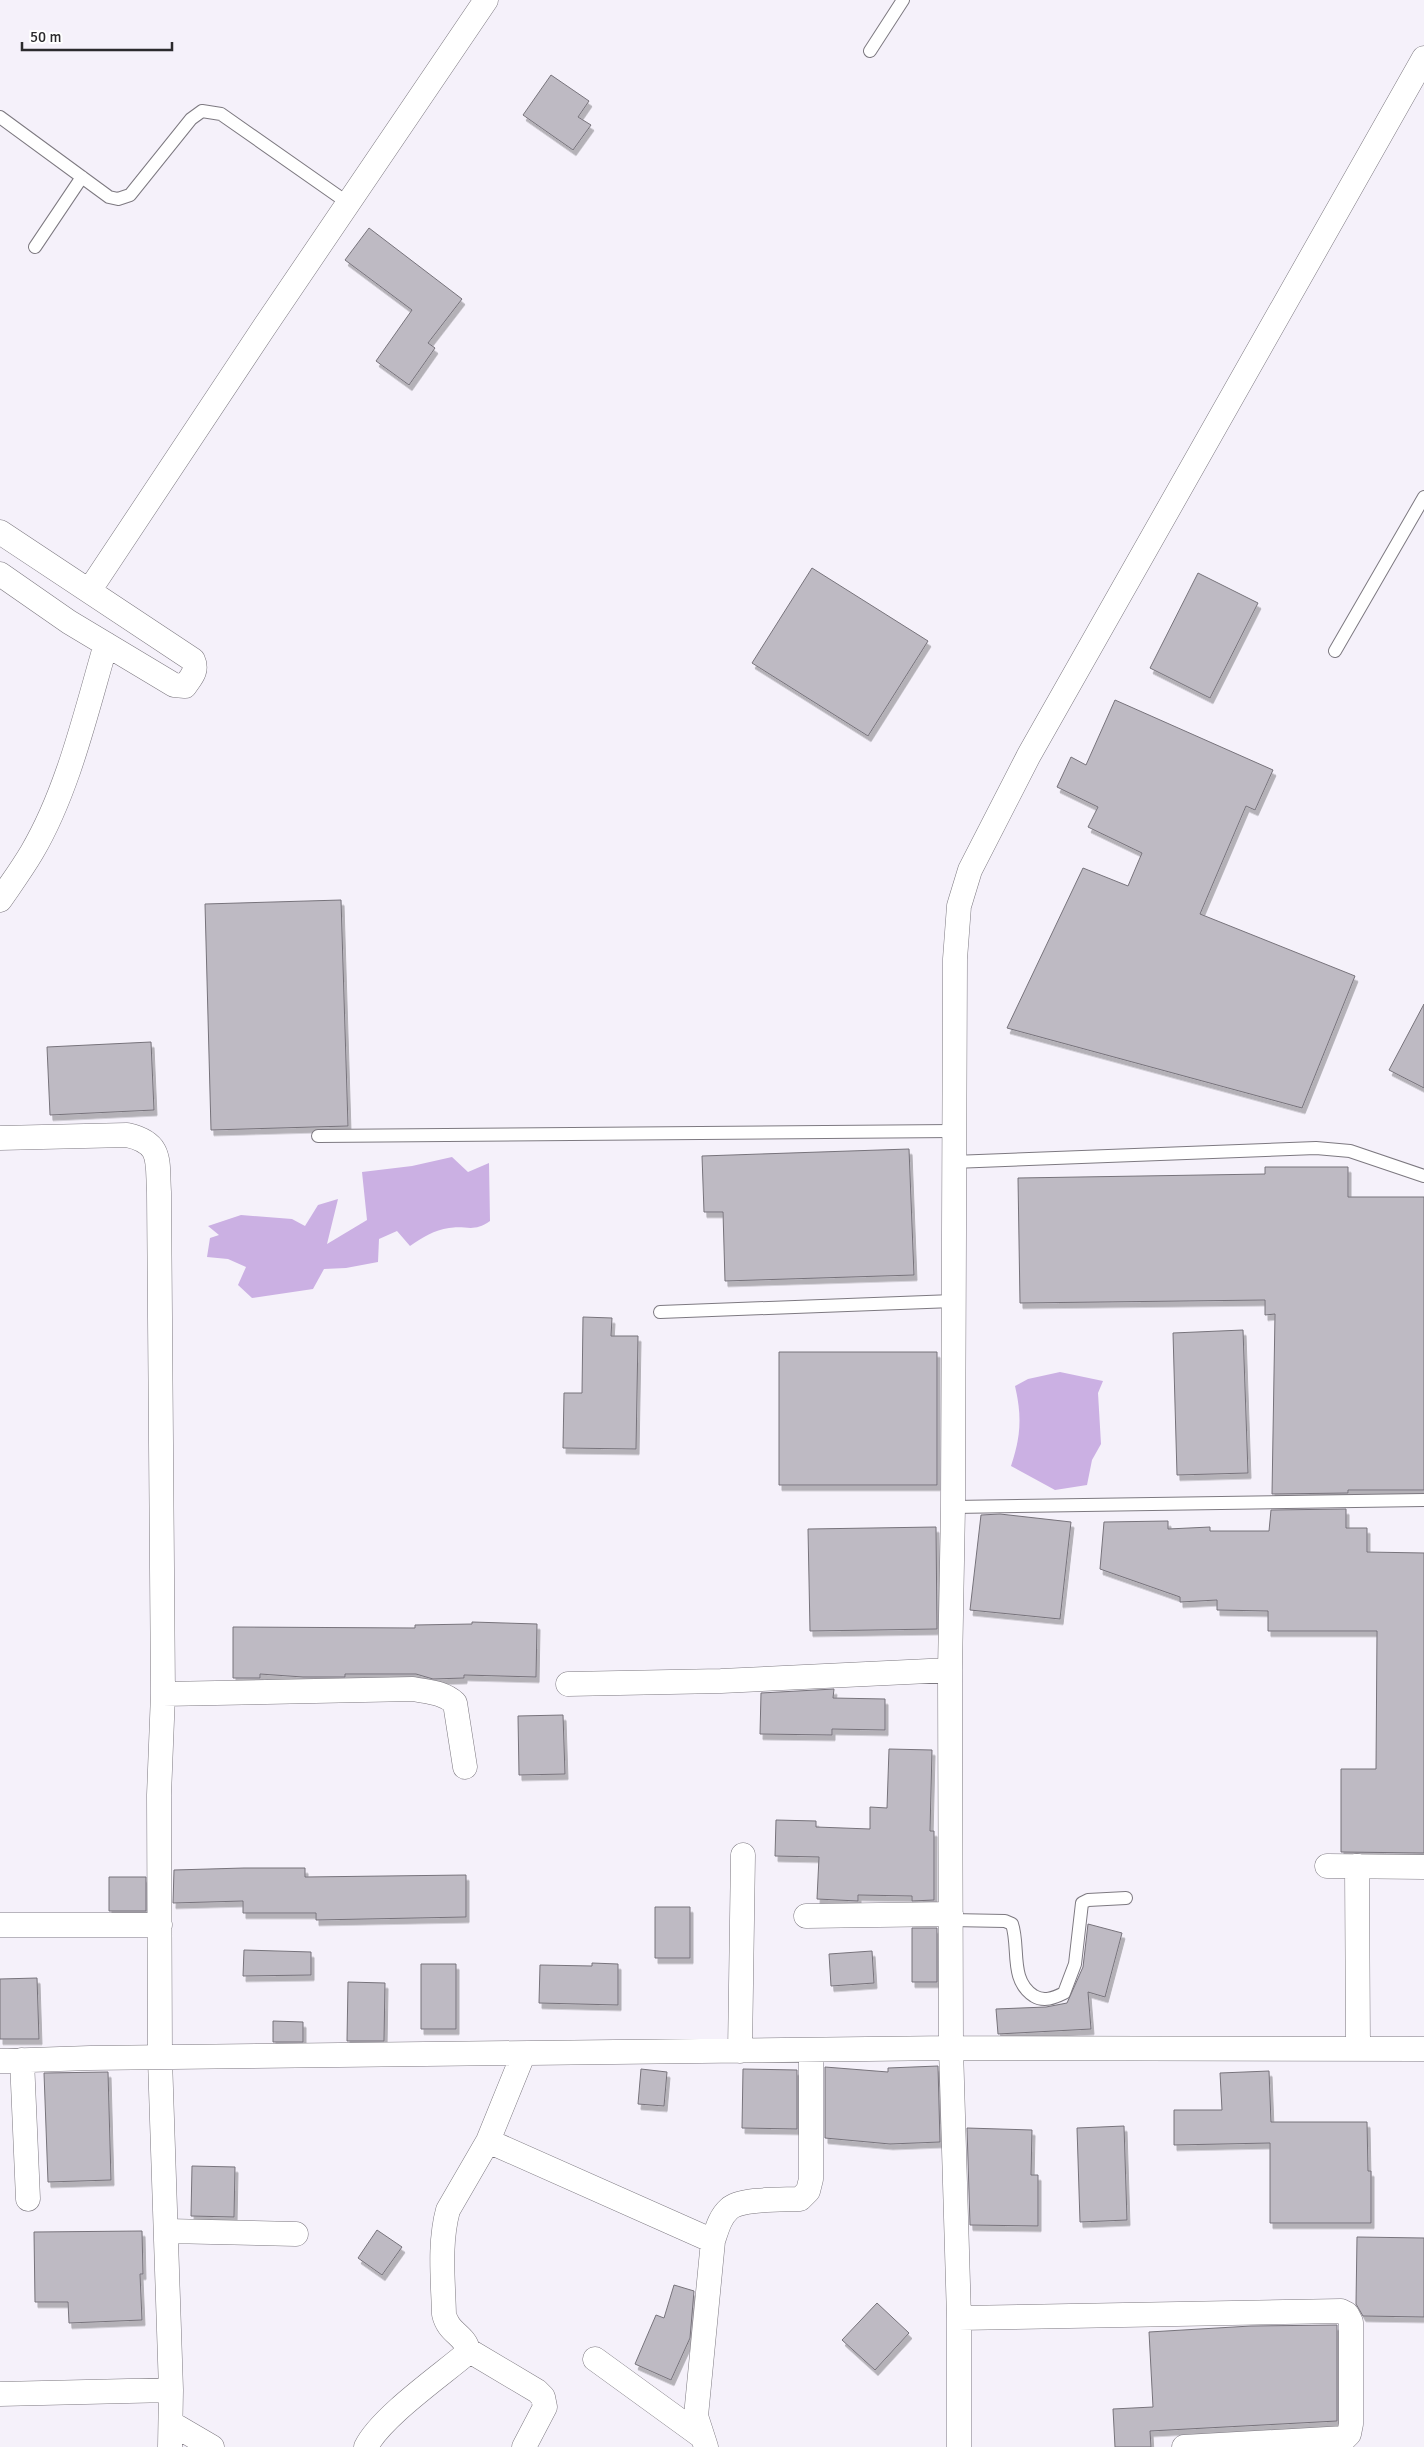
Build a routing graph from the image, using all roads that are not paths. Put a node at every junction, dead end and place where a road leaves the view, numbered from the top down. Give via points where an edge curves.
1 (486, 0) edge
2 (904, 0) edge
3 (870, 51) dead end
4 (1424, 58) edge
5 (0, 117) edge
6 (82, 177) junction
7 (348, 203) junction
8 (35, 246) dead end
9 (1424, 497) edge
10 (0, 532) edge
11 (0, 574) edge
12 (89, 591) junction
13 (106, 644) junction
14 (1335, 651) dead end
15 (0, 900) edge
16 (954, 1131) junction
17 (318, 1136) dead end
18 (0, 1138) edge
19 (953, 1162) junction
20 (1424, 1176) edge
21 (953, 1301) junction
22 (660, 1312) dead end
23 (1424, 1500) edge
24 (953, 1507) junction
25 (950, 1670) junction
26 (568, 1684) dead end
27 (163, 1694) junction
28 (465, 1767) dead end
29 (742, 1855) dead end
30 (1327, 1866) dead end
31 (1357, 1866) junction
32 (1424, 1867) edge
33 (1126, 1898) dead end
34 (806, 1916) dead end
35 (951, 1917) junction
36 (0, 1925) edge
37 (160, 1925) junction
38 (951, 2048) junction
39 (1424, 2048) edge
40 (1358, 2049) junction
41 (811, 2050) junction
42 (740, 2051) junction
43 (523, 2055) junction
44 (160, 2059) junction
45 (11, 2061) edge
46 (488, 2141) junction
47 (28, 2199) dead end
48 (166, 2231) junction
49 (296, 2234) dead end
50 (713, 2241) junction
51 (959, 2318) junction
52 (468, 2350) junction
53 (595, 2359) dead end
54 (172, 2390) junction
55 (0, 2394) edge
56 (171, 2423) junction
57 (703, 2441) edge
58 (170, 2447) edge
59 (212, 2447) edge
60 (366, 2447) edge
61 (524, 2447) edge
62 (959, 2447) edge
63 (1184, 2447) edge

1 - 7 street
2 - 3 lane
4 - 16 street via 1029,755 970,870 959,906 955,960
5 - 6 lane
6 - 7 lane via 109,197 118,199 130,195 191,119 202,111 221,114
6 - 8 lane
7 - 12 street
9 - 14 lane
10 - 12 street
11 - 13 street
12 - 13 street via 193,660 195,671 185,686 174,685
13 - 15 street via 73,756 55,803 32,851
16 - 17 lane
16 - 19 street
18 - 27 street via 127,1135 143,1138 152,1145 157,1158
19 - 20 lane via 1316,1148 1350,1151
19 - 21 street
21 - 22 lane
21 - 24 street
23 - 24 lane
24 - 25 street
25 - 26 street via 721,1681
25 - 35 street
27 - 28 street via 413,1689 438,1694 455,1703
27 - 37 street
29 - 42 street
30 - 31 street
31 - 32 street
31 - 40 street
33 - 35 lane via 1082,1903 1075,1964 1064,1993 1052,1999 1037,1998 1026,1991 1020,1980 1012,1924
34 - 35 street
35 - 38 street
36 - 37 street
37 - 44 street
38 - 40 street
38 - 41 street
38 - 51 street
39 - 40 street
41 - 42 street
41 - 50 street via 811,2179 808,2191 800,2199 737,2203 719,2222
42 - 43 street
43 - 44 street
43 - 46 street
44 - 45 street
44 - 48 street
45 - 47 street
46 - 50 street
46 - 52 street via 448,2210 442,2238 446,2324
48 - 49 street
48 - 54 street
50 - 57 street via 696,2416
51 - 62 street
51 - 63 street via 1340,2311 1347,2314 1351,2322 1351,2424 1345,2438
52 - 60 street via 389,2418
52 - 61 street via 543,2397 545,2407
53 - 57 street
54 - 55 street
54 - 56 street
56 - 58 street
56 - 59 street

